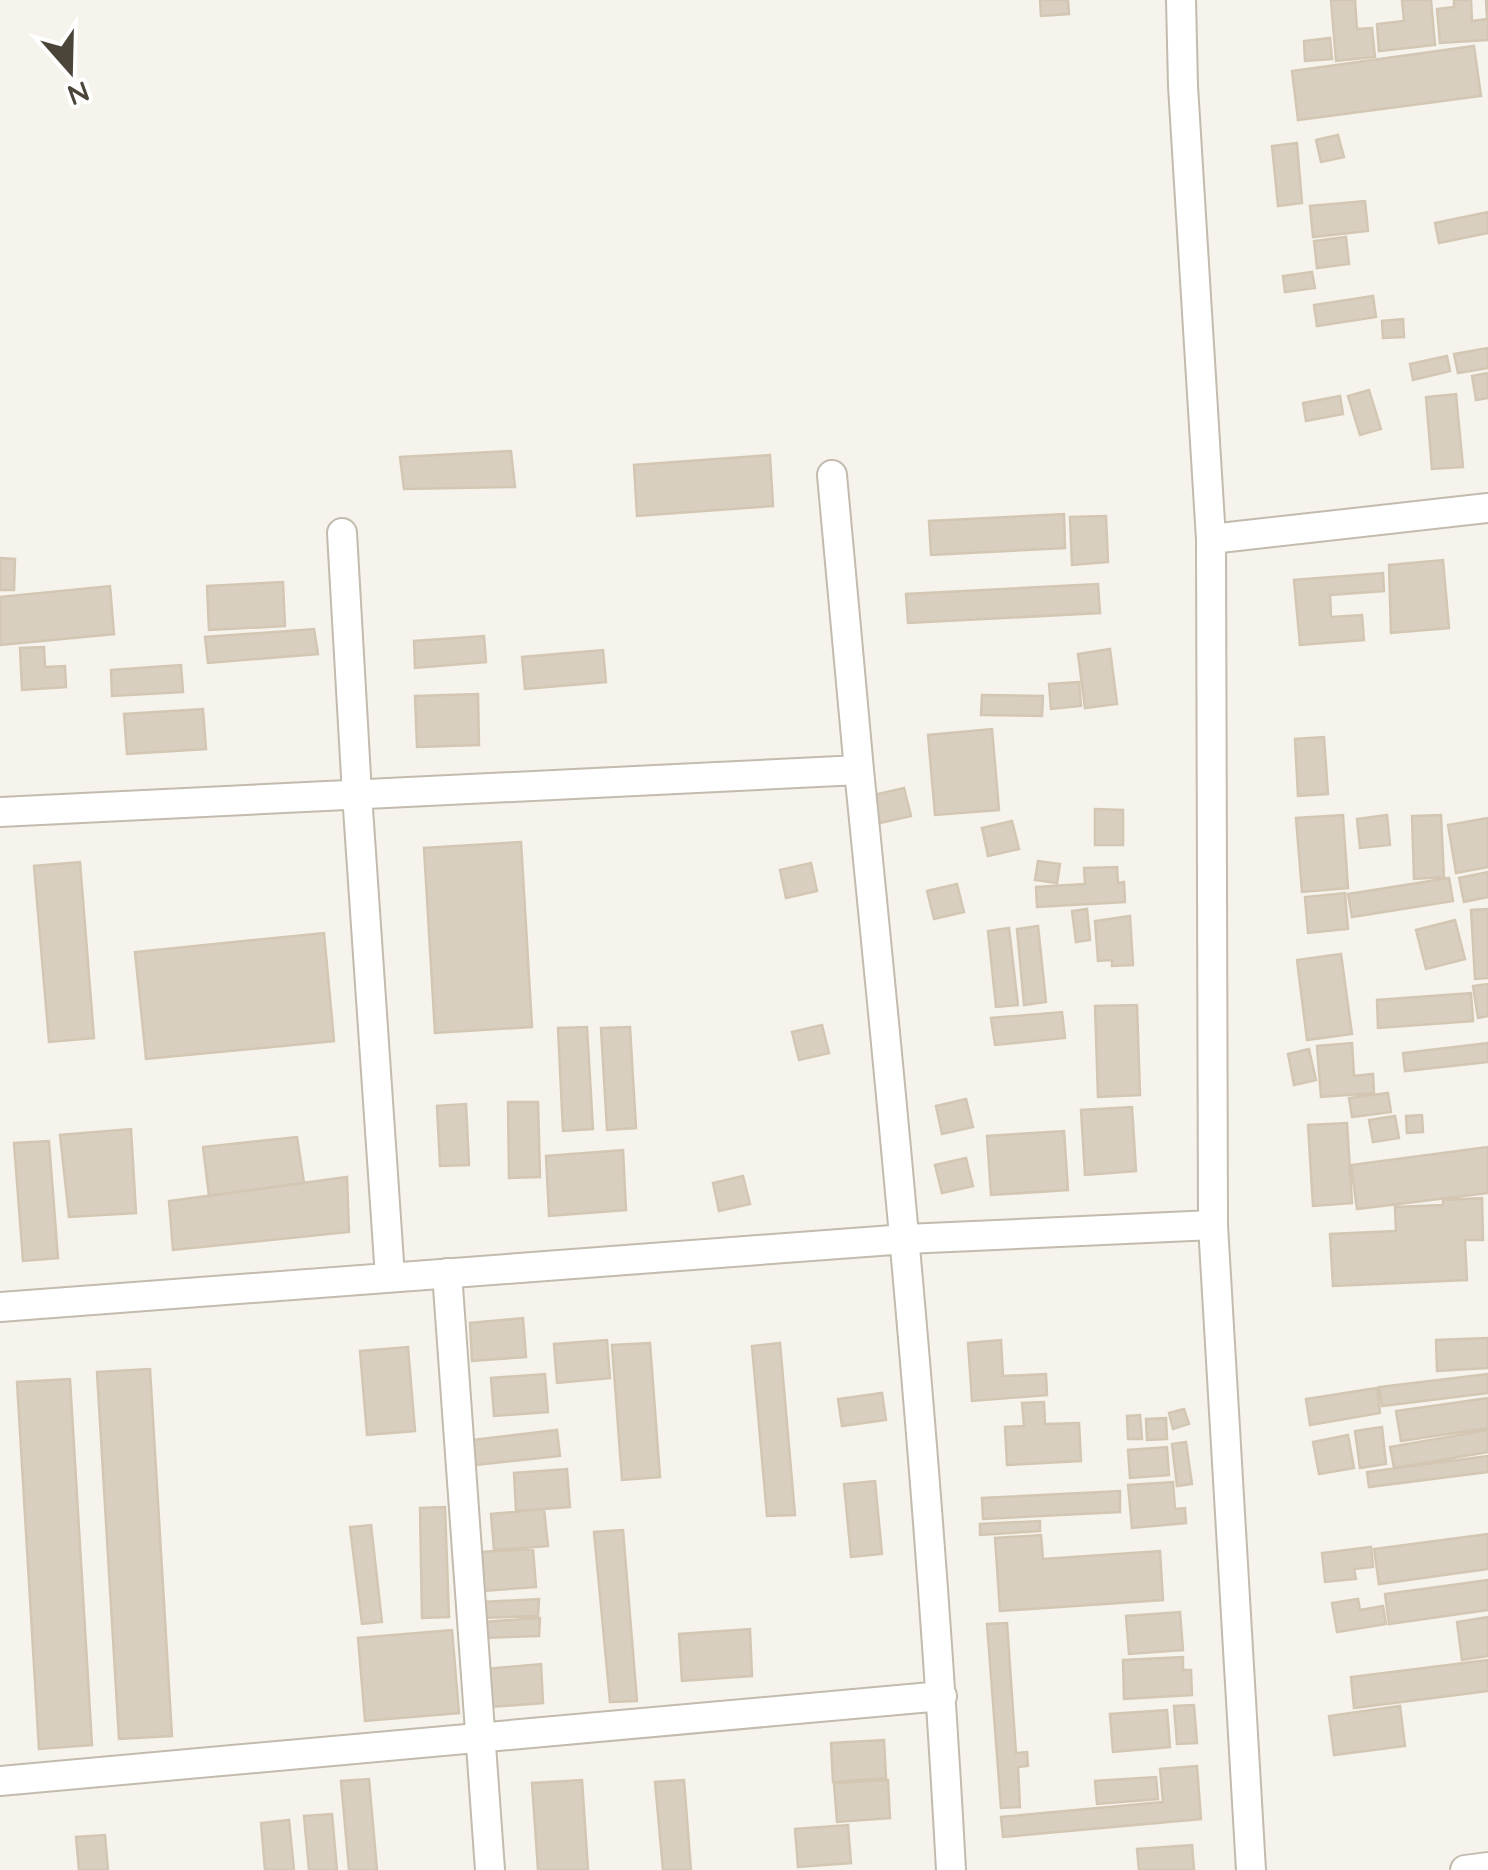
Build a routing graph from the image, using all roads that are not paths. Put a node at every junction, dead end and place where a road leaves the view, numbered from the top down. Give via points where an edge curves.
1 (1182, 0) edge
2 (832, 475) dead end
3 (1488, 508) edge
4 (342, 533) dead end
5 (1212, 538) junction
6 (860, 770) junction
7 (357, 794) junction
8 (0, 812) edge
9 (1213, 1224) junction
10 (906, 1239) junction
11 (447, 1272) junction
12 (390, 1277) junction
13 (0, 1307) edge
14 (942, 1696) junction
15 (480, 1738) junction
16 (0, 1782) edge
17 (1488, 1867) edge
18 (490, 1870) edge
19 (951, 1870) edge
20 (1251, 1870) edge
21 (1465, 1870) edge

1 - 5 street
2 - 6 street
3 - 5 street
4 - 7 street
5 - 9 street
6 - 7 street
6 - 10 street
7 - 8 street
7 - 12 street
9 - 10 street
9 - 20 street
10 - 11 street
10 - 14 street
11 - 12 street
11 - 15 street
12 - 13 street
14 - 15 street
14 - 19 street
15 - 16 street
15 - 18 street
17 - 21 street

